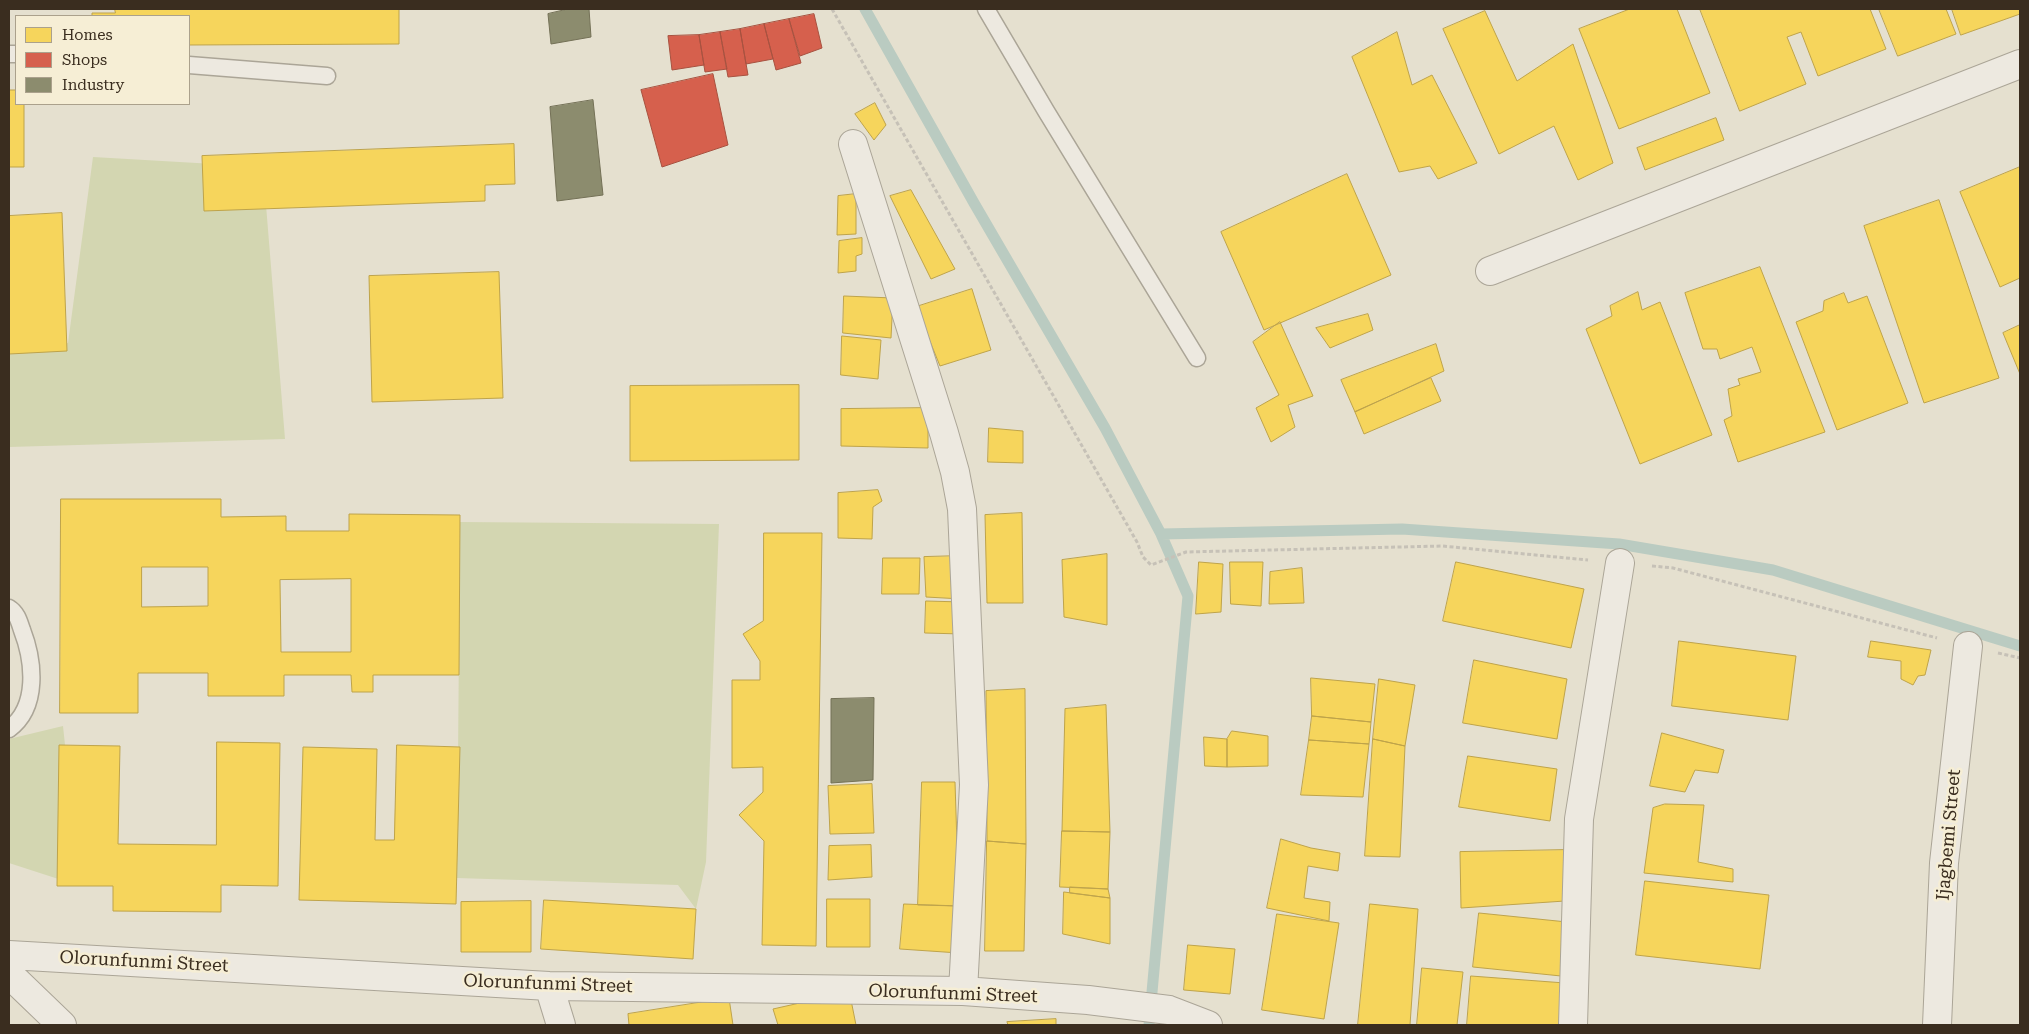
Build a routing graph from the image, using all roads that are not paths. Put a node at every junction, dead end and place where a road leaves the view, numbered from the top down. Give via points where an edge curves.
1 (986, 9) edge
2 (2020, 64) edge
3 (190, 65) edge
4 (327, 76) dead end
5 (853, 144) dead end
6 (1490, 270) dead end
7 (1197, 358) dead end
8 (1620, 563) dead end
9 (9, 608) edge
10 (1968, 646) dead end
11 (9, 730) edge
12 (9, 955) edge
13 (9, 974) edge
14 (549, 986) junction
15 (962, 991) junction
16 (59, 1024) edge
17 (561, 1025) edge
18 (1208, 1025) edge
19 (1573, 1025) edge
20 (1938, 1025) edge

1 - 7 lane
2 - 6 street
3 - 4 lane
5 - 15 street via 944,433 962,509 974,785
8 - 19 street via 1579,819
9 - 11 lane via 15,612 28,646 32,680 25,708
10 - 20 street, Ijagbemi Street via 1944,863
12 - 14 street, Olorunfunmi Street
13 - 16 street
14 - 15 street, Olorunfunmi Street
14 - 17 street
15 - 18 street, Olorunfunmi Street via 1088,1000 1168,1010

